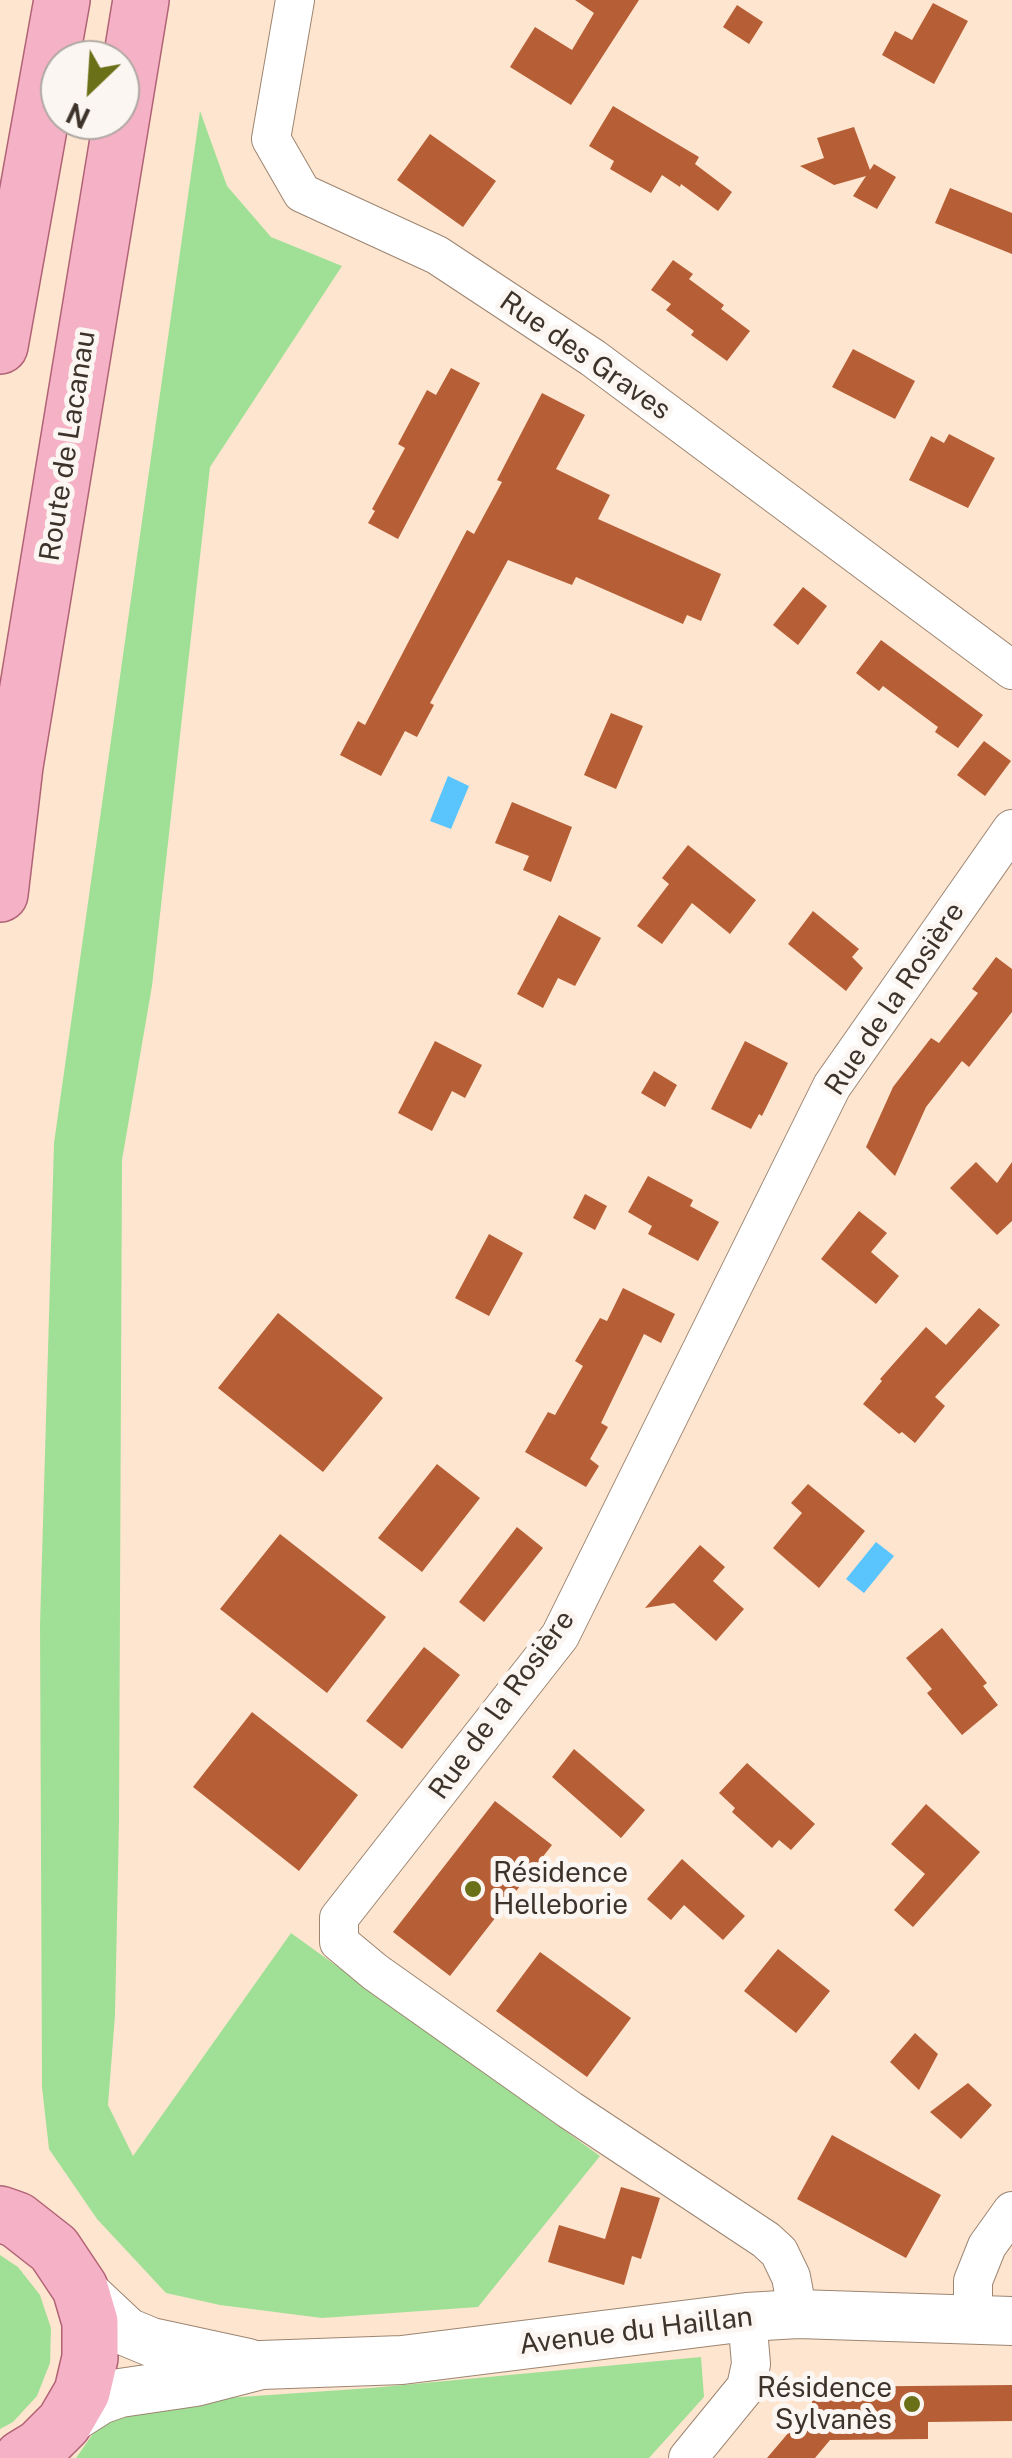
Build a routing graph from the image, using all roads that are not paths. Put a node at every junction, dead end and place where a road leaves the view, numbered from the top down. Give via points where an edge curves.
1 (62, 0) edge
2 (141, 0) edge
3 (294, 0) edge
4 (0, 346) edge
5 (1012, 670) edge
6 (1012, 829) edge
7 (0, 894) edge
8 (6, 2209) edge
9 (1012, 2211) edge
10 (80, 2288) junction
11 (798, 2314) junction
12 (747, 2317) junction
13 (992, 2320) edge
14 (261, 2366) junction
15 (40, 2447) edge
16 (688, 2458) edge

1 - 4 main road
2 - 7 main road, Route de Lacanau via 15,766
3 - 5 street, Rue des Graves via 271,139 302,193 437,255 593,358
6 - 11 street, Rue de la Rosière via 832,1086 560,1636 339,1918 339,1942 375,1972 766,2240 791,2277
8 - 10 main road via 54,2248
9 - 13 street via 972,2282
10 - 14 street, Avenue du Haillan via 127,2332
10 - 15 main road via 90,2322 82,2392
11 - 12 street, Avenue du Haillan
11 - 13 street, Avenue du Haillan
12 - 14 street, Avenue du Haillan via 402,2360
12 - 16 street via 746,2387
14 - 15 street, Avenue du Haillan via 100,2400

